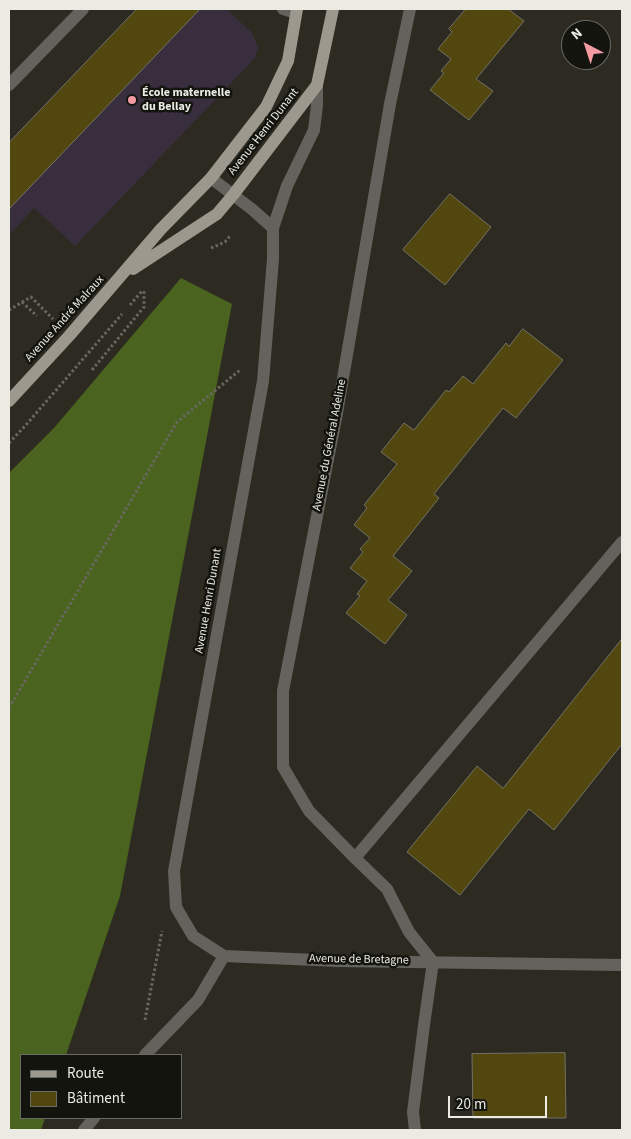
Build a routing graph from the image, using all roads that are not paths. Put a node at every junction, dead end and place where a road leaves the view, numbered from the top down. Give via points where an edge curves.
1 (82, 9) edge
2 (284, 9) edge
3 (333, 9) edge
4 (410, 9) edge
5 (297, 11) edge
6 (9, 85) edge
7 (318, 85) junction
8 (211, 178) junction
9 (233, 195) junction
10 (273, 228) junction
11 (121, 277) junction
12 (9, 401) edge
13 (622, 542) edge
14 (355, 858) junction
15 (224, 956) junction
16 (433, 962) junction
17 (622, 965) edge
18 (146, 1054) edge
19 (93, 1119) edge
20 (84, 1130) edge
21 (414, 1130) edge

1 - 6 street
2 - 5 street
3 - 7 main road, Avenue Henri Dunant
4 - 14 street, Avenue du Général Adeline via 283,691 283,768 309,811
5 - 8 main road, Avenue Henri Dunant via 288,61 266,107
7 - 9 main road, Avenue Henri Dunant
7 - 10 street, Avenue Henri Dunant via 314,130 287,186
8 - 9 street, Avenue Henri Dunant
8 - 11 main road, Avenue André Malraux via 161,229
9 - 10 street, Avenue Henri Dunant
9 - 11 main road, Avenue André Malraux via 217,214
10 - 15 street, Avenue Henri Dunant via 263,381 174,871 176,907 193,936
11 - 12 main road, Avenue André Malraux
13 - 14 street
14 - 16 street, Avenue du Général Adeline via 388,889 409,932
15 - 16 street, Avenue de Bretagne
15 - 18 street via 198,1000
16 - 17 street, Avenue de Bretagne
16 - 21 street via 413,1112
19 - 20 street

